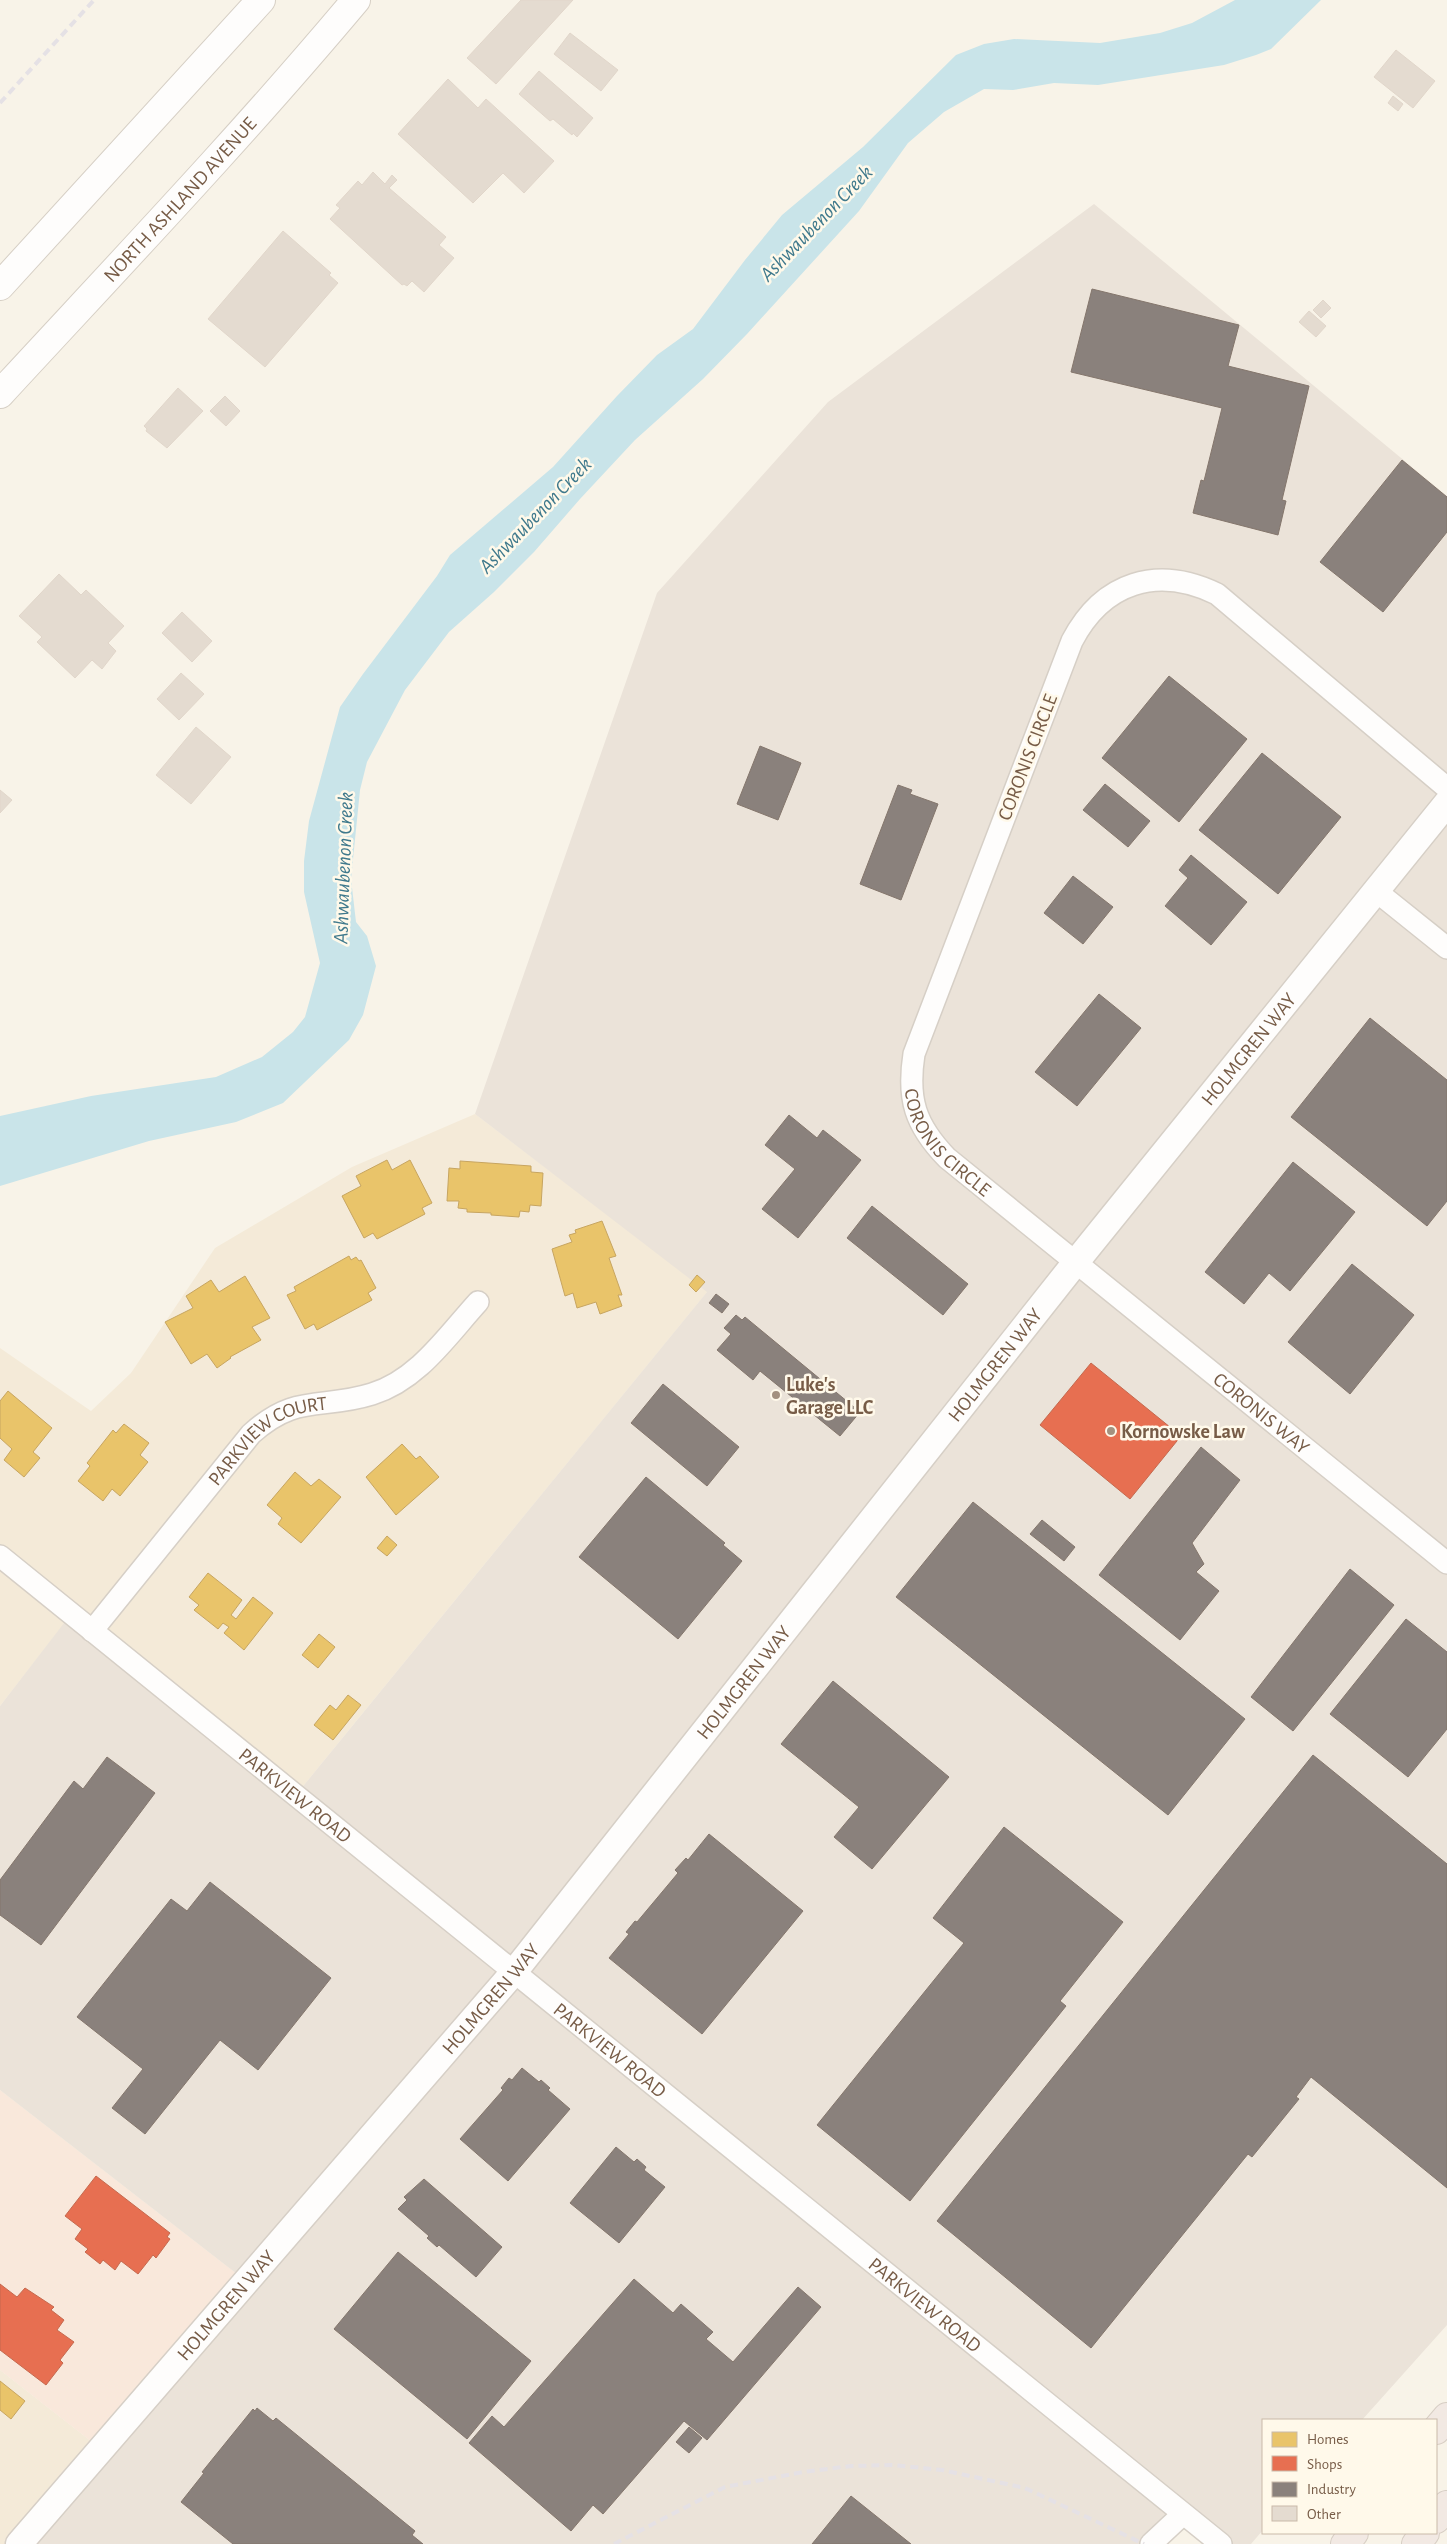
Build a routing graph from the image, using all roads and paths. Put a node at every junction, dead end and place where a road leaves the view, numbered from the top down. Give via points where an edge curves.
1 (261, 0) edge
2 (356, 0) edge
3 (0, 286) edge
4 (0, 394) edge
5 (1447, 788) edge
6 (1447, 803) edge
7 (1376, 891) junction
8 (1447, 948) edge
9 (1076, 1262) junction
10 (478, 1302) dead end
11 (0, 1556) edge
12 (1447, 1563) edge
13 (92, 1631) junction
14 (514, 1972) junction
15 (1447, 2417) edge
16 (1437, 2429) edge
17 (1447, 2505) edge
18 (1183, 2514) junction
19 (1437, 2518) edge
20 (1424, 2534) edge
21 (19, 2544) edge
22 (1151, 2544) edge
23 (1221, 2544) edge
24 (1416, 2544) edge

1 - 3 main road
2 - 4 main road, NORTH ASHLAND AVENUE via 204,172
5 - 9 street, CORONIS CIRCLE via 1217,594 1198,585 1175,580 1137,583 1118,590 1098,604 1081,623 914,1054 910,1077 912,1101 931,1142
6 - 7 street, HOLMGREN WAY
7 - 8 street
7 - 9 street, HOLMGREN WAY
9 - 12 street, CORONIS WAY
9 - 14 street, HOLMGREN WAY
10 - 13 street, PARKVIEW COURT via 422,1363 398,1383 372,1394 302,1404 263,1422
11 - 13 street, PARKVIEW ROAD
13 - 14 street, PARKVIEW ROAD
14 - 18 street, PARKVIEW ROAD
14 - 21 street, HOLMGREN WAY
15 - 16 highway
17 - 19 highway
18 - 22 street
18 - 23 street, PARKVIEW ROAD
20 - 24 highway

